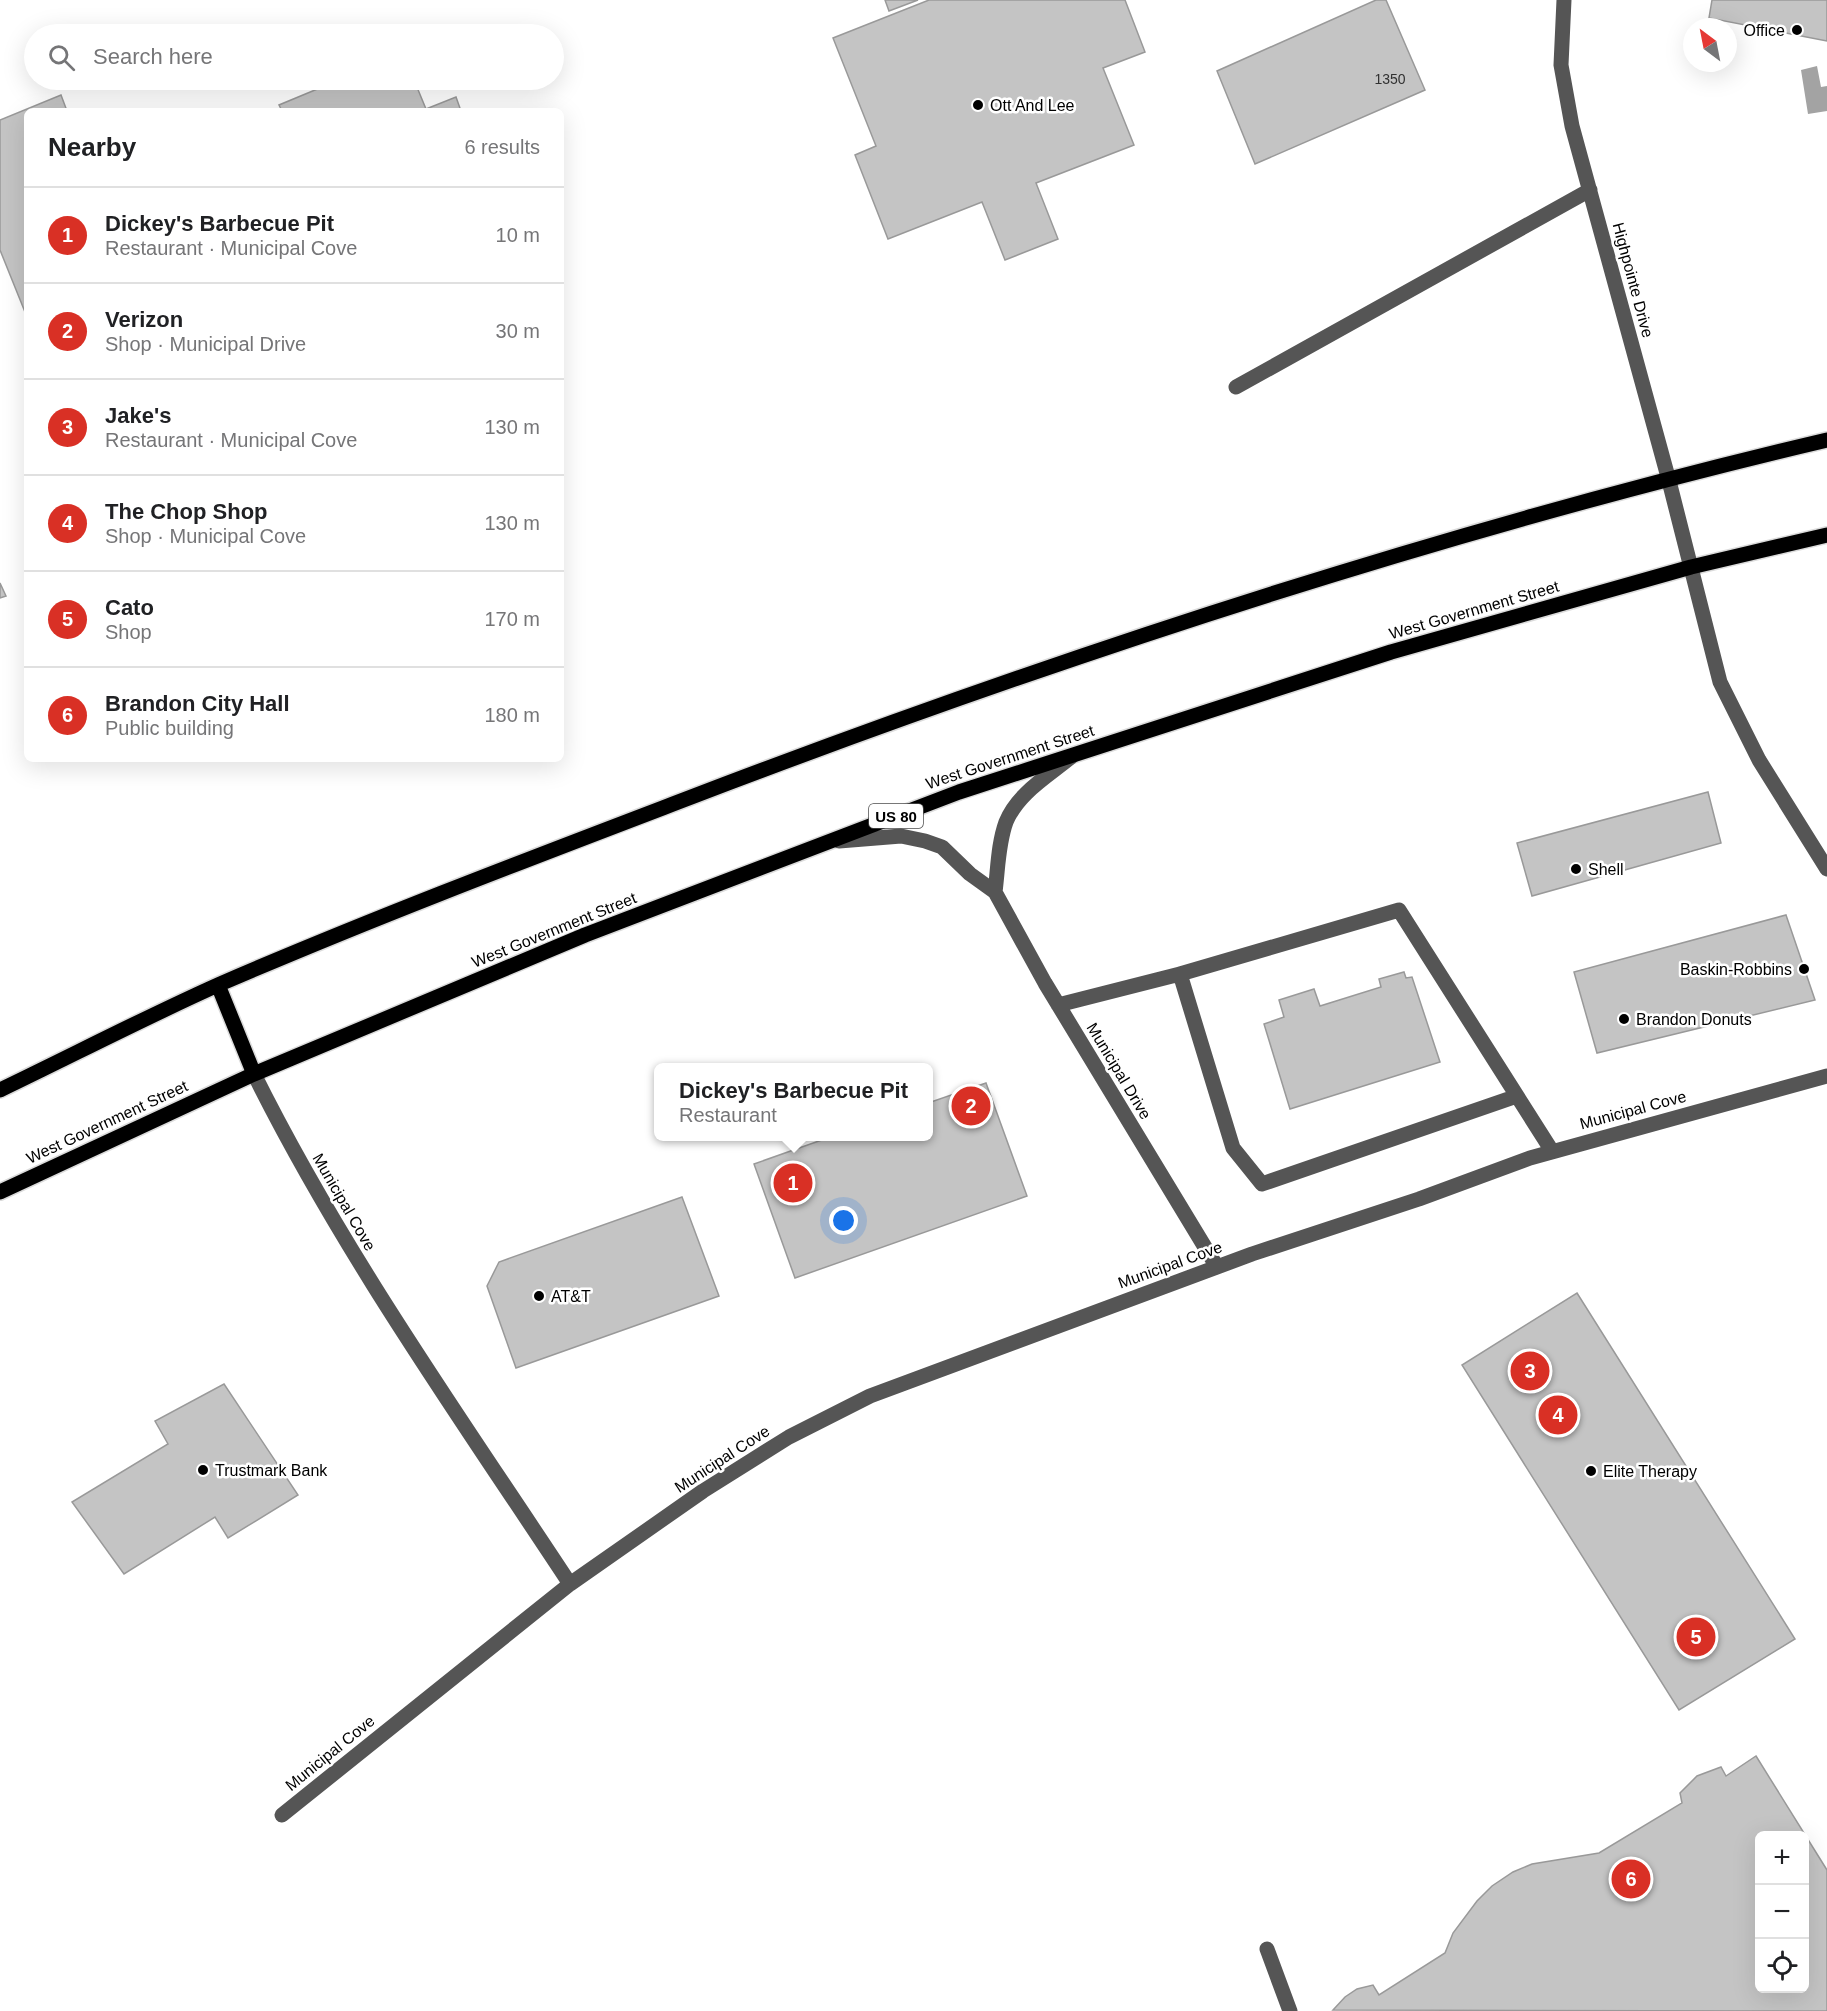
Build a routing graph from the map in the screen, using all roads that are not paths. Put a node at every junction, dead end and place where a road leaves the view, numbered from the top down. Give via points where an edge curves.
1 (1564, 0) edge
2 (1590, 190) junction
3 (1236, 387) dead end
4 (1827, 440) edge
5 (1668, 477) junction
6 (1827, 535) edge
7 (1691, 567) junction
8 (1074, 755) junction
9 (827, 842) junction
10 (1827, 869) edge
11 (995, 892) junction
12 (1180, 974) junction
13 (218, 985) junction
14 (1058, 1005) junction
15 (254, 1074) junction
16 (1827, 1076) edge
17 (0, 1090) edge
18 (1517, 1096) junction
19 (1552, 1151) junction
20 (0, 1192) edge
21 (1217, 1267) junction
22 (570, 1584) junction
23 (282, 1815) dead end
24 (1267, 1949) dead end
25 (1290, 2011) edge

1 - 2 street, Highpointe Drive via 1561,65 1572,126
2 - 3 street
2 - 5 street, Highpointe Drive
4 - 5 main road
5 - 7 street, Highpointe Drive
5 - 13 main road via 1304,582 921,710 555,849
6 - 7 main road, West Government Street / US 80
7 - 8 main road, West Government Street / US 80 via 1391,652
7 - 10 street via 1720,682 1759,760
8 - 9 main road, West Government Street / US 80 via 959,792
8 - 11 street via 1014,807 1001,842
9 - 11 street, Municipal Drive via 901,836 925,841 942,847
9 - 15 main road, West Government Street / US 80 via 585,935
11 - 14 street, Municipal Drive
12 - 14 street
12 - 18 street via 1398,910
12 - 18 street via 1233,1148 1262,1184
13 - 15 main road
13 - 17 main road
14 - 21 street, Municipal Drive
15 - 20 main road, West Government Street / US 80
15 - 22 street, Municipal Cove via 361,1267
16 - 19 street, Municipal Cove
18 - 19 street
19 - 21 street, Municipal Cove
21 - 22 street, Municipal Cove via 870,1396 789,1437
22 - 23 street, Municipal Cove
24 - 25 street

